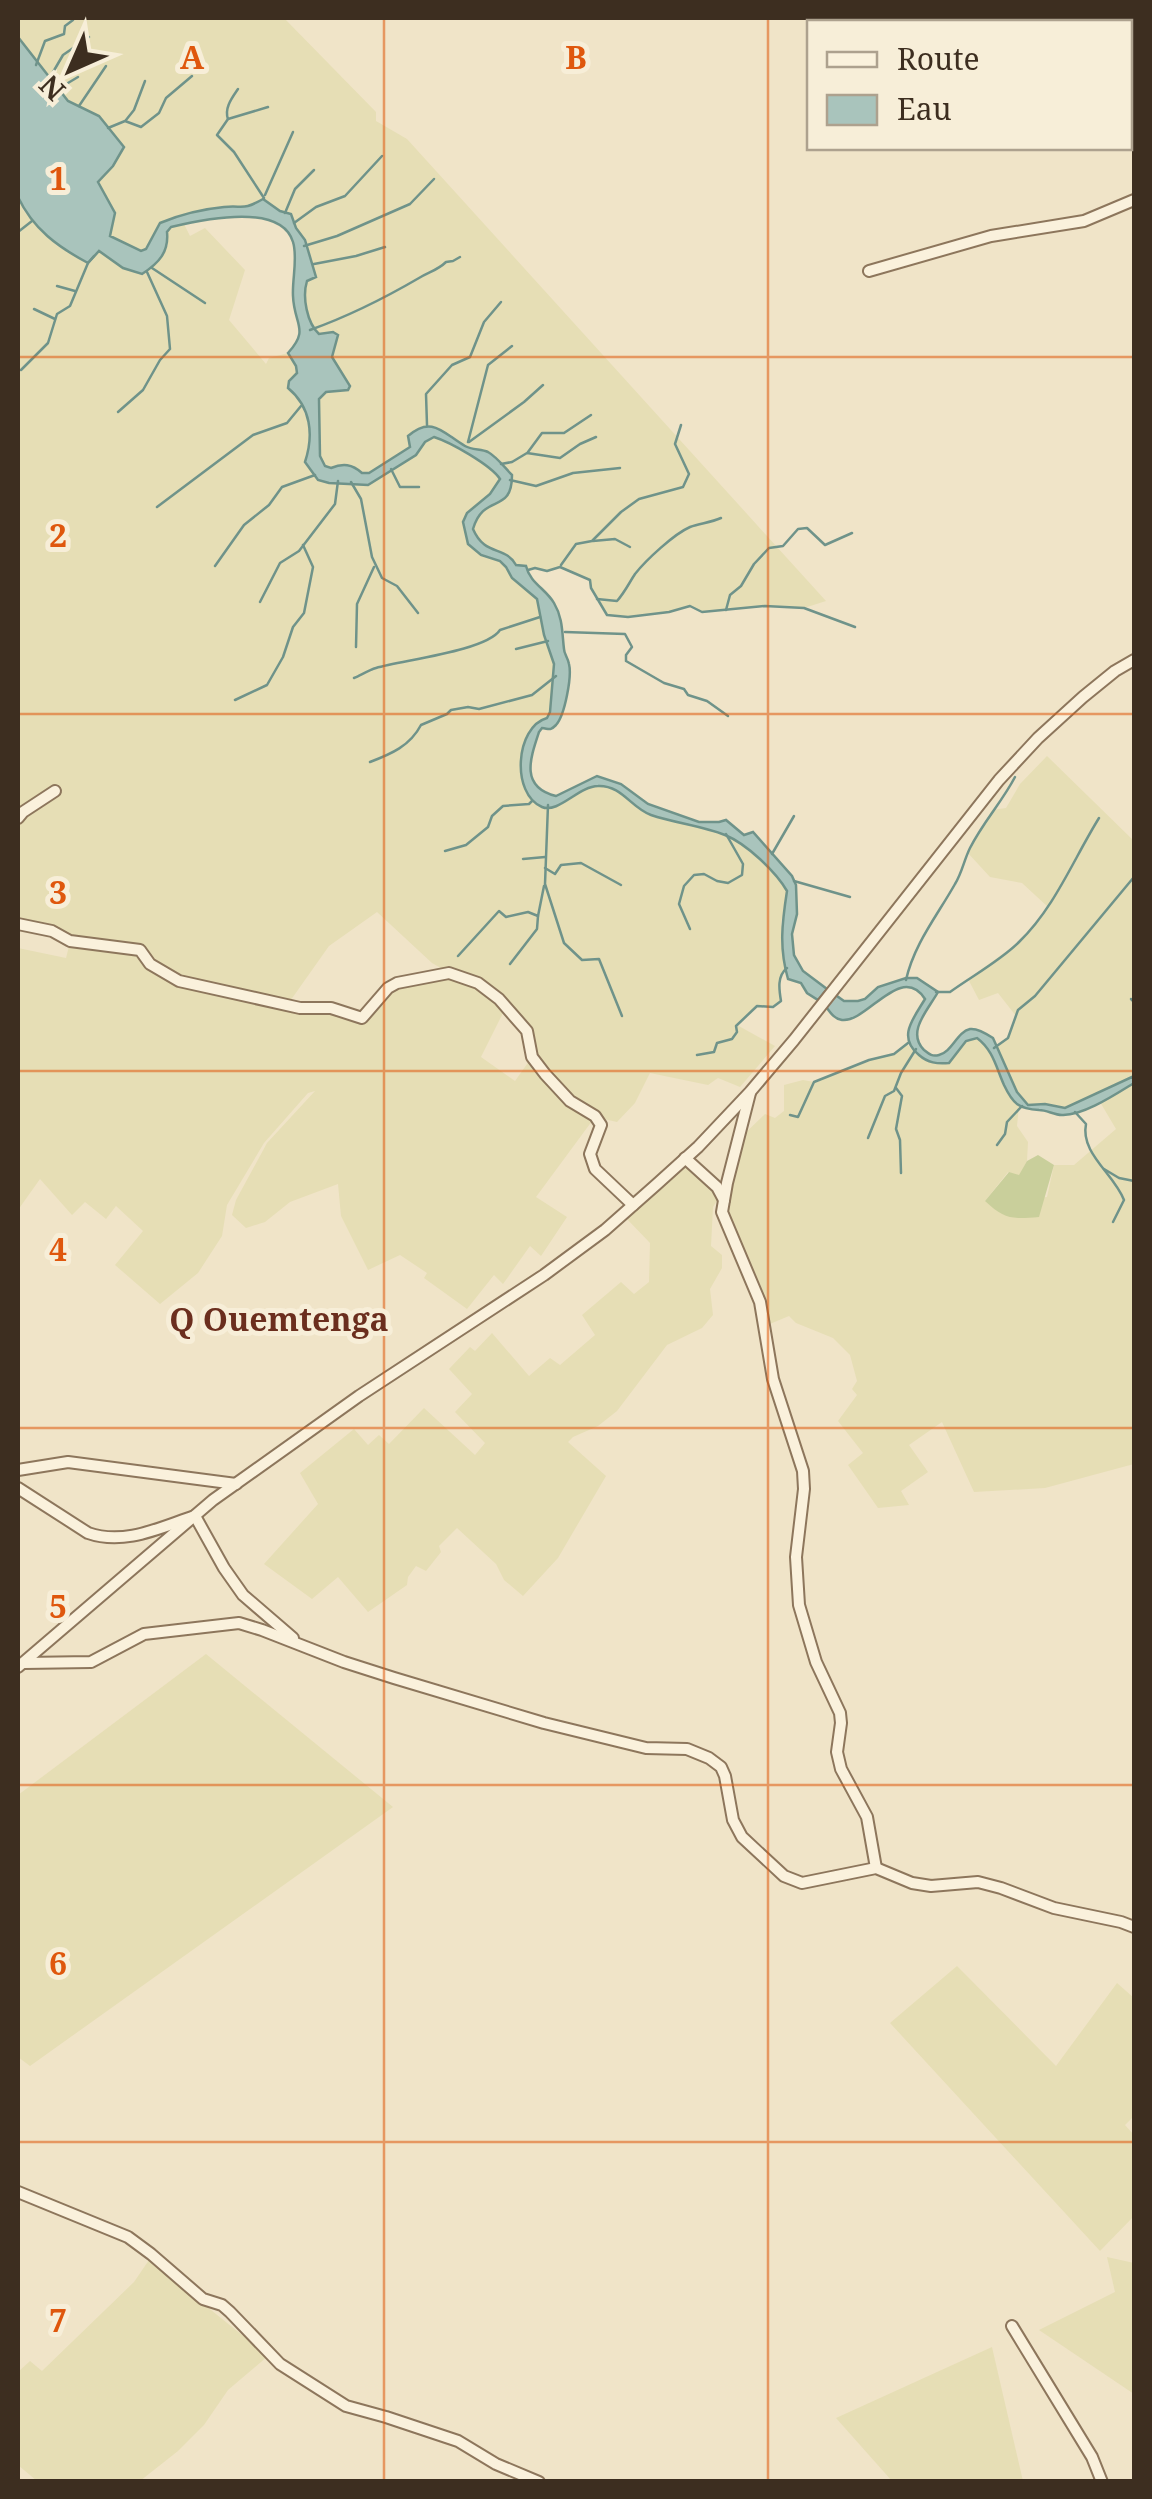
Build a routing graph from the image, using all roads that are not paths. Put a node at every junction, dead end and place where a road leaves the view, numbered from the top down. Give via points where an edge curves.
1 (1134, 200) edge
2 (869, 271) dead end
3 (1134, 660) edge
4 (55, 791) dead end
5 (18, 818) edge
6 (18, 924) edge
7 (750, 1092) junction
8 (685, 1158) junction
9 (724, 1200) junction
10 (634, 1205) junction
11 (18, 1470) edge
12 (236, 1484) junction
13 (18, 1488) edge
14 (195, 1516) junction
15 (301, 1645) junction
16 (20, 1665) edge
17 (876, 1868) junction
18 (1134, 1927) edge
19 (18, 2192) edge
20 (1012, 2326) dead end
21 (539, 2482) edge
22 (1102, 2482) edge

1 - 2 street via 1084,222 990,236
3 - 7 street via 1082,697 999,780
4 - 5 street
6 - 10 street via 70,941 140,950 179,981 357,1018 397,984 450,973 478,983 527,1032 532,1057 545,1074 595,1116 601,1125 590,1154 595,1169
7 - 8 street
7 - 9 street
8 - 9 street
8 - 10 street
9 - 17 street via 722,1212 760,1302 773,1379 803,1471 798,1606 840,1713 837,1752 867,1818
10 - 12 street via 544,1275
11 - 12 street via 68,1462
12 - 14 street
13 - 14 street via 100,1538 128,1538
14 - 15 street via 244,1594
14 - 16 street
15 - 16 street via 238,1624 144,1634 91,1662
15 - 17 street via 544,1723 646,1748 698,1753 722,1767 742,1836 784,1876 802,1882
17 - 18 street via 931,1886 978,1882
19 - 21 street via 128,2238 203,2300 222,2305 280,2364 346,2406 458,2442
20 - 22 street

